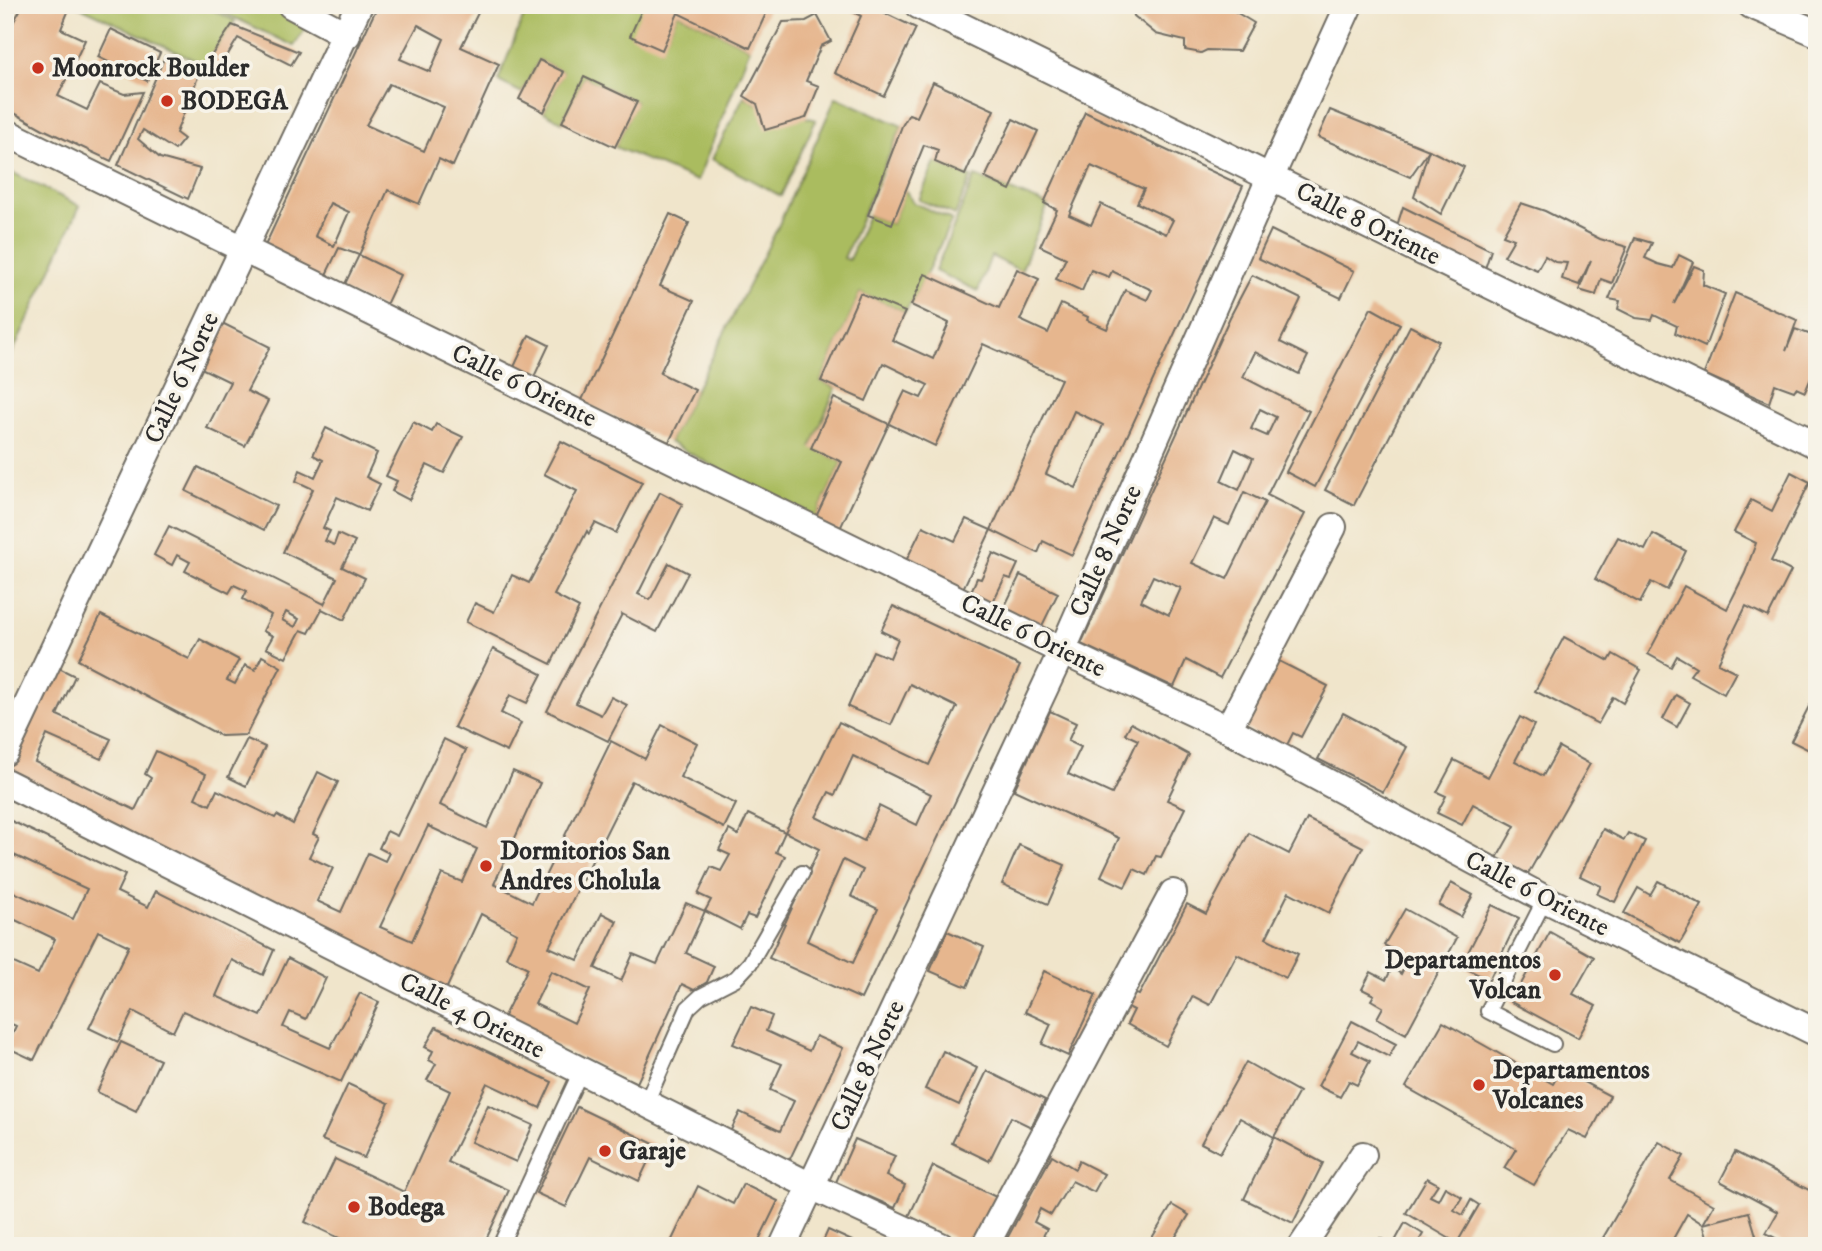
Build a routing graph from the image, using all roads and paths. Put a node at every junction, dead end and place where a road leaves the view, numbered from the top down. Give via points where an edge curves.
1 (292, 5) edge
2 (359, 5) edge
3 (918, 5) edge
4 (1349, 5) edge
5 (1751, 5) edge
6 (958, 14) edge
7 (1817, 33) edge
8 (346, 35) junction
9 (5, 132) edge
10 (1271, 176) junction
11 (243, 248) junction
12 (1817, 444) edge
13 (1333, 527) dead end
14 (1062, 651) junction
15 (1228, 729) junction
16 (5, 752) edge
17 (5, 782) edge
18 (802, 873) dead end
19 (1173, 893) dead end
20 (1545, 900) junction
21 (1817, 1033) edge
22 (1553, 1044) dead end
23 (582, 1071) junction
24 (646, 1103) junction
25 (1363, 1155) dead end
26 (811, 1186) junction
27 (500, 1246) edge
28 (783, 1246) edge
29 (941, 1246) edge
30 (985, 1246) edge
31 (1301, 1246) edge

1 - 8 street
2 - 8 street, Calle 6 Norte
3 - 6 street, Calle 8 Oriente
4 - 10 street, Calle 8 Norte
5 - 7 street
6 - 10 street, Calle 8 Oriente
8 - 11 street, Calle 6 Norte
9 - 11 street, Calle 6 Oriente
10 - 12 street, Calle 8 Oriente
10 - 14 street, Calle 8 Norte
11 - 14 street, Calle 6 Oriente
11 - 16 street, Calle 6 Norte
13 - 15 street
14 - 15 street, Calle 6 Oriente
14 - 26 street, Calle 8 Norte
15 - 20 street, Calle 6 Oriente
17 - 23 street, Calle 4 Oriente
18 - 24 lane via 750,963 736,978 688,1008
19 - 30 street
20 - 21 street, Calle 6 Oriente
20 - 22 lane via 1488,1011
23 - 24 street, Calle 4 Oriente
23 - 27 lane
24 - 26 street, Calle 4 Oriente
25 - 31 street
26 - 28 street, Calle 8 Norte
26 - 29 street, Calle 4 Oriente

